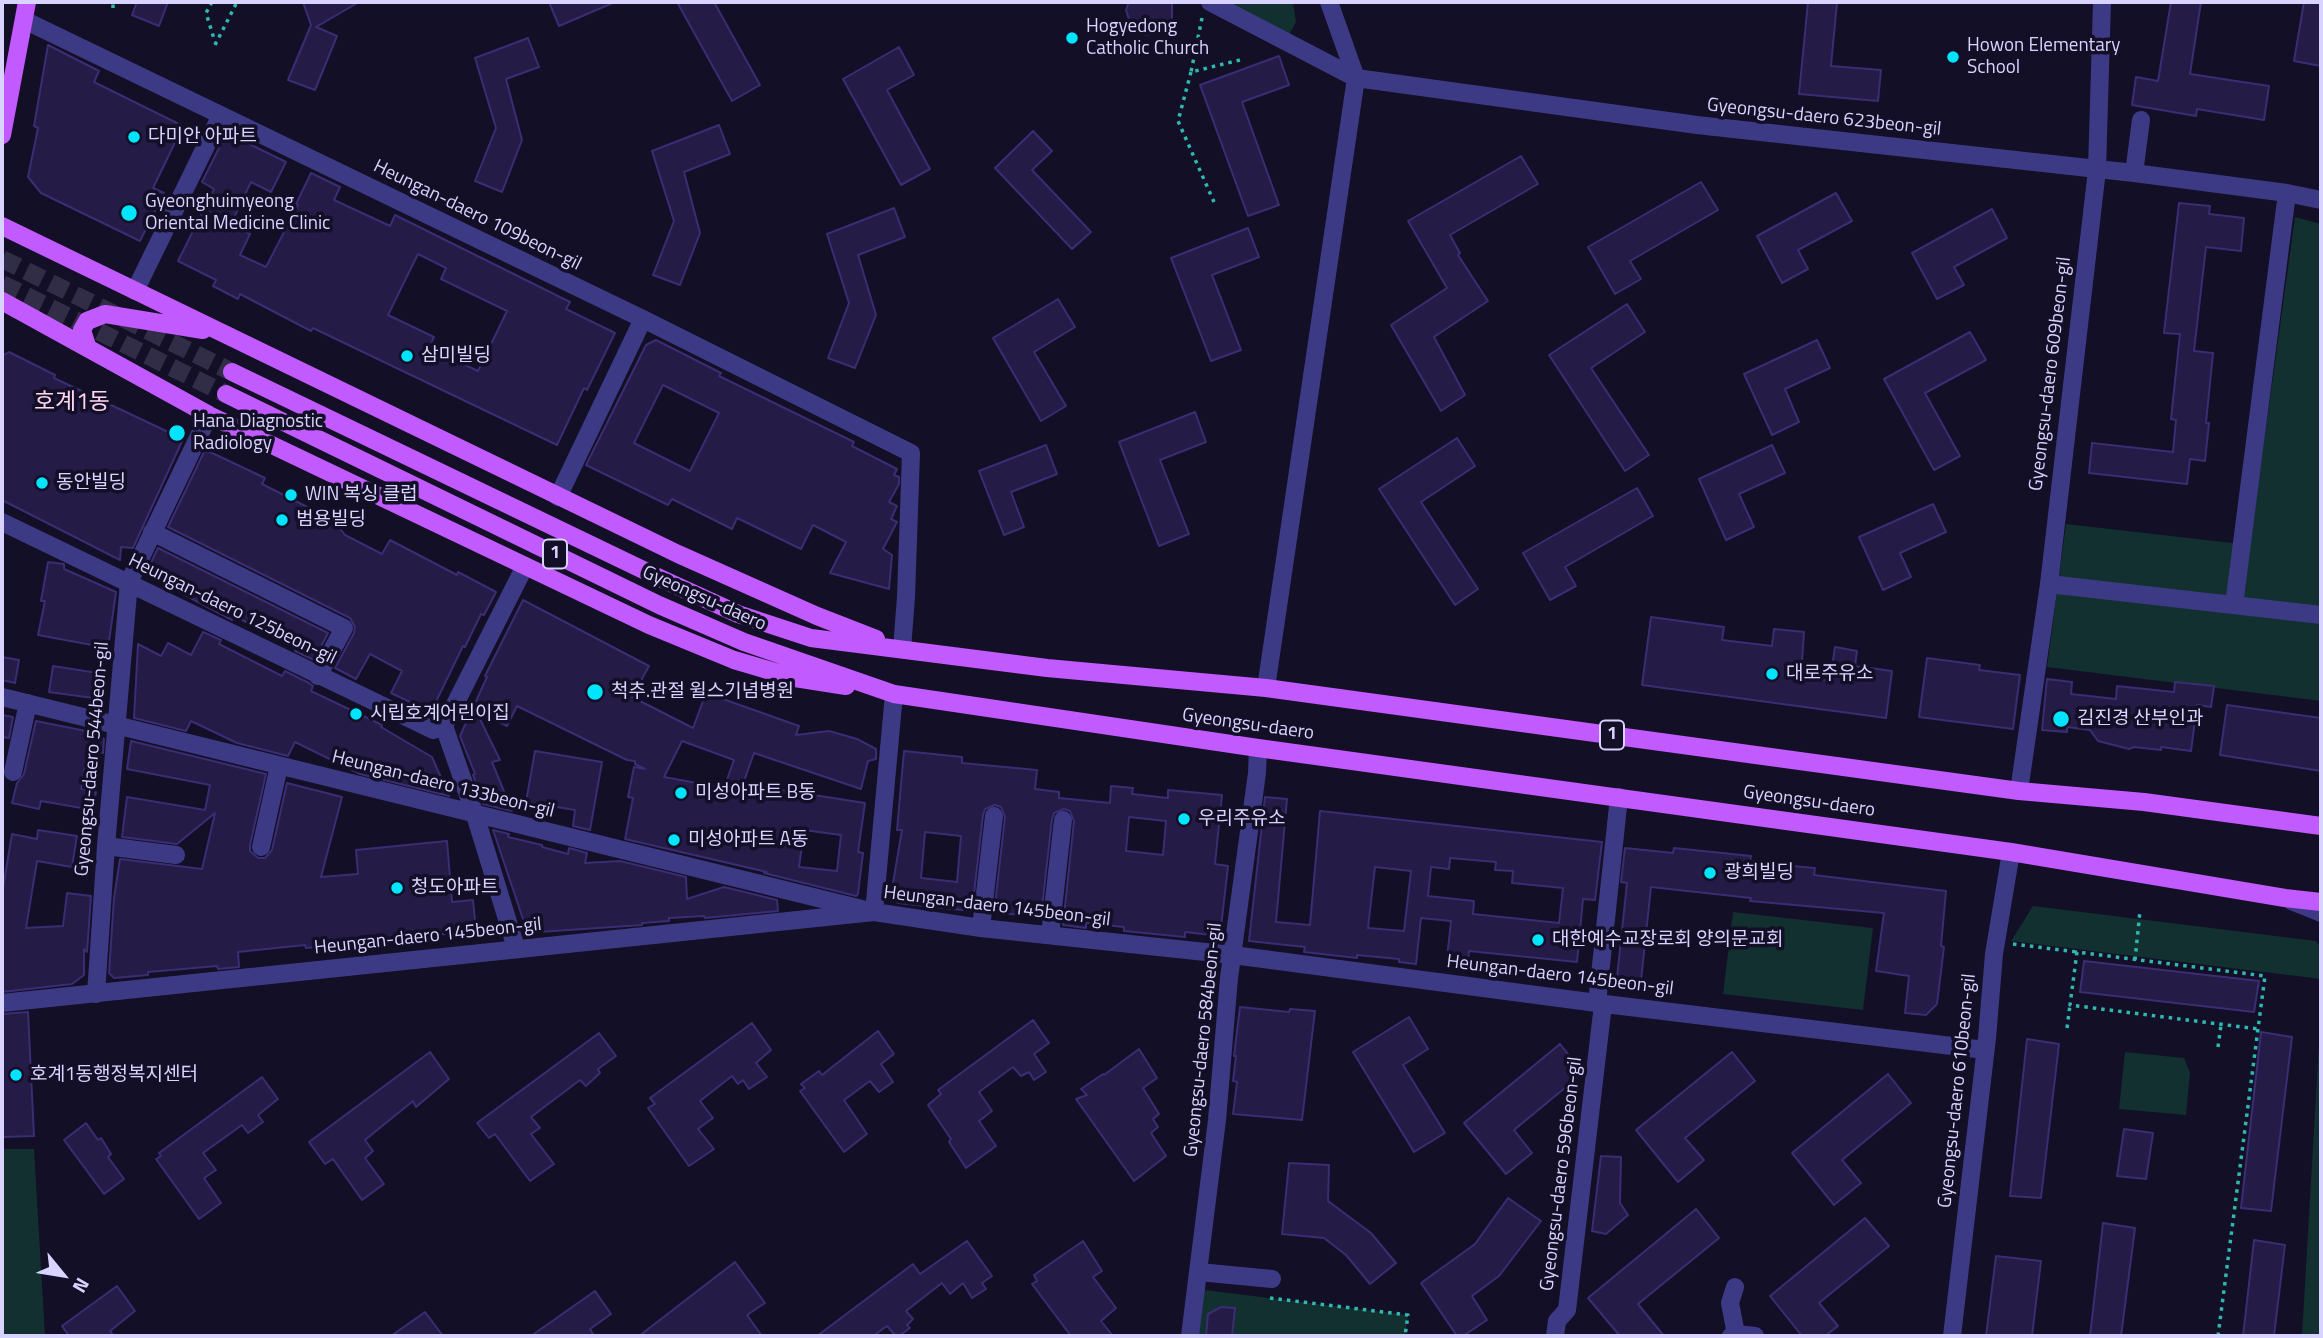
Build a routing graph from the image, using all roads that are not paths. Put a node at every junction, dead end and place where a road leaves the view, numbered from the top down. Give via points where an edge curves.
1 (1329, 2) edge
2 (2102, 2) edge
3 (26, 11) edge
4 (1212, 11) edge
5 (1356, 78) junction
6 (220, 115) junction
7 (2141, 120) dead end
8 (2, 135) edge
9 (2097, 170) junction
10 (2134, 173) junction
11 (2287, 193) junction
12 (2321, 200) edge
13 (2, 226) edge
14 (135, 291) junction
15 (2, 300) edge
16 (643, 319) junction
17 (224, 334) junction
18 (87, 346) junction
19 (232, 372) tunnel mouth
20 (226, 394) tunnel mouth
21 (209, 415) junction
22 (558, 496) junction
23 (2, 522) edge
24 (152, 532) junction
25 (525, 566) junction
26 (129, 582) junction
27 (2049, 584) junction
28 (2234, 605) junction
29 (2321, 615) edge
30 (902, 649) junction
31 (318, 676) junction
32 (1266, 688) junction
33 (894, 694) junction
34 (2, 697) edge
35 (28, 703) junction
36 (116, 725) junction
37 (444, 726) junction
38 (1258, 748) junction
39 (279, 766) junction
40 (13, 772) dead end
41 (2019, 791) junction
42 (1619, 797) junction
43 (475, 815) junction
44 (994, 816) dead end
45 (1063, 820) dead end
46 (2321, 827) edge
47 (106, 846) junction
48 (261, 847) dead end
49 (2011, 852) junction
50 (176, 855) dead end
51 (2285, 898) junction
52 (2321, 902) edge
53 (874, 912) junction
54 (2321, 913) edge
55 (981, 928) junction
56 (1050, 935) junction
57 (516, 948) junction
58 (1233, 956) junction
59 (96, 994) junction
60 (2, 1003) edge
61 (1599, 1008) junction
62 (1985, 1050) junction
63 (1199, 1272) junction
64 (1272, 1279) dead end
65 (1735, 1287) dead end
66 (1734, 1335) edge
67 (1190, 1336) edge
68 (1555, 1336) edge
69 (1755, 1336) edge
70 (1952, 1336) edge

1 - 5 street
2 - 9 street, Gyeongsu-daero 609beon-gil
3 - 6 street, Heungan-daero 109beon-gil
3 - 8 main road
4 - 5 street, Gyeongsu-daero 623beon-gil
5 - 9 street, Gyeongsu-daero 623beon-gil via 1698,125
5 - 32 street
6 - 14 street
6 - 16 street, Heungan-daero 109beon-gil
7 - 10 street
9 - 10 street, Gyeongsu-daero 623beon-gil
9 - 27 street, Gyeongsu-daero 609beon-gil
10 - 11 street, Gyeongsu-daero 623beon-gil
11 - 12 street, Gyeongsu-daero 623beon-gil
11 - 28 street
13 - 14 main road
14 - 17 main road
15 - 18 main road
16 - 22 street
16 - 30 street, Heungan-daero 109beon-gil via 911,453
17 - 18 main road via 105,314 87,321 82,330
17 - 22 main road
18 - 21 main road
19 - 30 main road, Gyeongsu-daero / 1 via 738,614 811,638
20 - 33 main road, Gyeongsu-daero / 1 via 671,610 744,642
21 - 24 street, Gyeongsu-daero 544beon-gil
21 - 25 main road
22 - 30 main road via 775,598
23 - 26 street, Heungan-daero 125beon-gil
24 - 26 street, Gyeongsu-daero 544beon-gil
24 - 31 street via 344,628
25 - 33 main road via 734,660 795,678
25 - 37 street
26 - 31 street, Heungan-daero 125beon-gil
26 - 36 street, Gyeongsu-daero 544beon-gil
27 - 28 street
27 - 41 street, Gyeongsu-daero 609beon-gil
28 - 29 street
30 - 32 main road, Gyeongsu-daero / 1
31 - 37 street, Heungan-daero 125beon-gil via 433,730
32 - 41 main road, Gyeongsu-daero / 1
33 - 38 main road, Gyeongsu-daero / 1
33 - 53 street
34 - 35 street, Heungan-daero 133beon-gil
35 - 36 street, Heungan-daero 133beon-gil
35 - 40 street
36 - 39 street, Heungan-daero 133beon-gil
36 - 47 street, Gyeongsu-daero 544beon-gil
37 - 43 street
38 - 42 main road, Gyeongsu-daero / 1
38 - 58 street, Gyeongsu-daero 584beon-gil
39 - 43 street, Heungan-daero 133beon-gil
39 - 48 street
41 - 46 main road, Gyeongsu-daero / 1 via 2144,802
42 - 49 main road, Gyeongsu-daero / 1
42 - 61 street, Gyeongsu-daero 596beon-gil
43 - 53 street, Heungan-daero 133beon-gil
43 - 57 street
44 - 55 street
45 - 56 street
47 - 50 street
47 - 59 street, Gyeongsu-daero 544beon-gil
49 - 51 main road, Gyeongsu-daero / 1
49 - 62 street, Gyeongsu-daero 610beon-gil via 1994,954
51 - 52 main road, Gyeongsu-daero / 1
51 - 54 street
53 - 55 street, Heungan-daero 145beon-gil
53 - 57 street, Heungan-daero 145beon-gil
55 - 56 street, Heungan-daero 145beon-gil
56 - 58 street, Heungan-daero 145beon-gil
57 - 59 street, Heungan-daero 145beon-gil
58 - 61 street, Heungan-daero 145beon-gil
58 - 63 street, Gyeongsu-daero 584beon-gil
59 - 60 street, Heungan-daero 145beon-gil
61 - 62 street, Heungan-daero 145beon-gil
61 - 68 street, Gyeongsu-daero 596beon-gil via 1567,1310 1557,1321
62 - 70 street, Gyeongsu-daero 610beon-gil
63 - 64 street
63 - 67 street, Gyeongsu-daero 584beon-gil
65 - 66 street via 1730,1303
66 - 69 street

